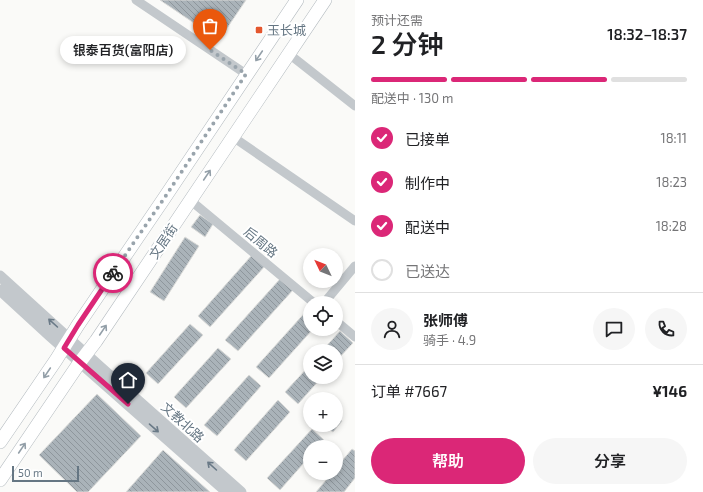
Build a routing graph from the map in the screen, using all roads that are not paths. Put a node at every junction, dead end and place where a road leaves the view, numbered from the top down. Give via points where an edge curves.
1 (136, 0) edge
2 (296, 0) edge
3 (325, 0) edge
4 (289, 54) junction
5 (246, 74) junction
6 (355, 106) edge
7 (233, 137) junction
8 (190, 200) junction
9 (355, 221) edge
10 (355, 266) edge
11 (0, 276) edge
12 (0, 290) edge
13 (306, 296) edge
14 (330, 296) edge
15 (343, 327) edge
16 (355, 337) edge
17 (67, 344) junction
18 (83, 358) junction
19 (0, 442) edge
20 (0, 480) edge
21 (227, 492) edge
22 (241, 492) edge

1 - 5 street
2 -> 5 main road, 文居街
3 - 4 main road, 文居街
4 - 6 street
4 - 7 main road, 文居街
5 - 17 main road, 文居街
8 -> 7 main road, 文居街
7 - 9 street
8 - 13 street, 后周路
18 -> 8 main road, 文居街
10 - 14 street
17 -> 11 street, 文教北路
12 - 17 street, 文教北路
15 - 16 street
17 - 18 street, 文教北路
17 -> 19 main road, 文居街
20 -> 18 main road, 文居街
18 -> 21 street, 文教北路
22 -> 18 street, 文教北路

